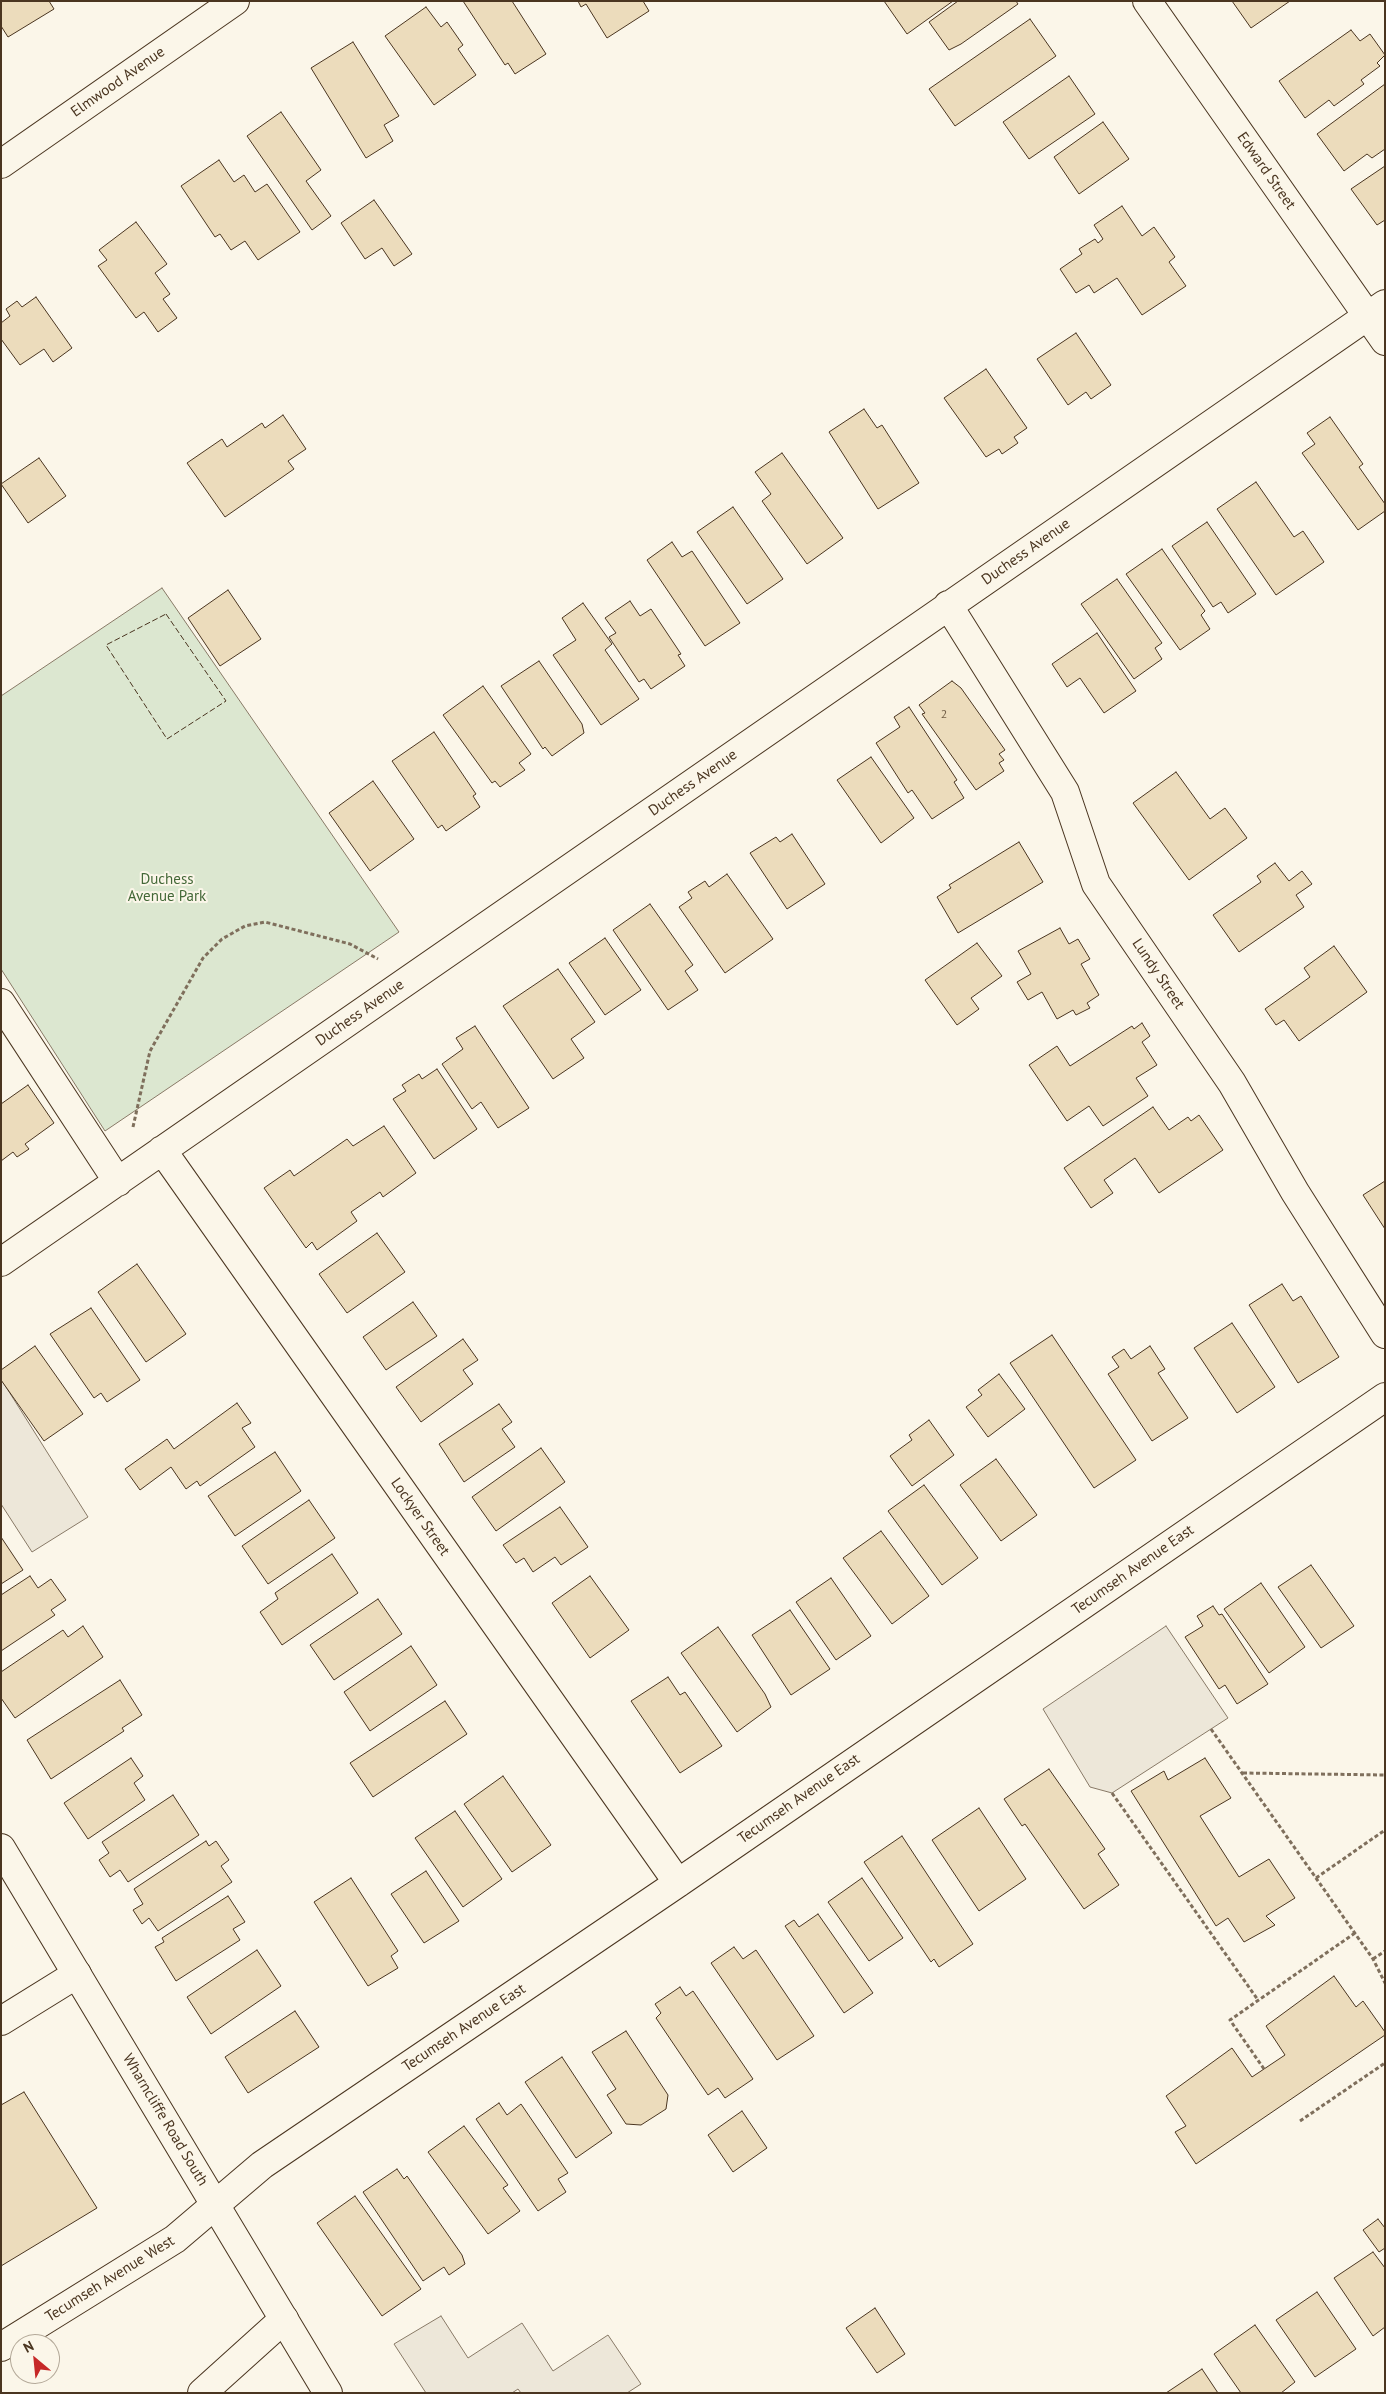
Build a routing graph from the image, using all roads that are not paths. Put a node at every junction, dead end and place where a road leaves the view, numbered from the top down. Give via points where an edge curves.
1 (236, 1) edge
2 (1147, 1) edge
3 (1, 164) edge
4 (1376, 310) edge
5 (1385, 341) edge
6 (948, 606) junction
7 (1, 1003) edge
8 (162, 1150) junction
9 (120, 1180) junction
10 (1, 1262) edge
11 (1385, 1334) edge
12 (1385, 1397) edge
13 (1, 1848) edge
14 (678, 1883) junction
15 (77, 1974) junction
16 (1, 2021) edge
17 (216, 2205) junction
18 (284, 2319) junction
19 (1, 2347) edge
20 (202, 2393) edge
21 (328, 2393) edge

1 - 3 street, Elmwood Avenue
2 - 4 street, Edward Street
4 - 5 street, Edward Street
4 - 6 street, Duchess Avenue
6 - 8 street, Duchess Avenue
6 - 11 street, Lundy Street via 1065,792 1096,884 1232,1083 1295,1192
7 - 9 street
8 - 9 street, Duchess Avenue
8 - 14 street, Lockyer Street
9 - 10 street, Duchess Avenue
12 - 14 street, Tecumseh Avenue East
13 - 15 street, Wharncliffe Road South
14 - 17 street, Tecumseh Avenue East via 262,2165
15 - 16 street
15 - 17 street, Wharncliffe Road South
17 - 18 street, Wharncliffe Road South
17 - 19 street, Tecumseh Avenue West via 175,2239
18 - 20 street
18 - 21 street, Wharncliffe Road South

